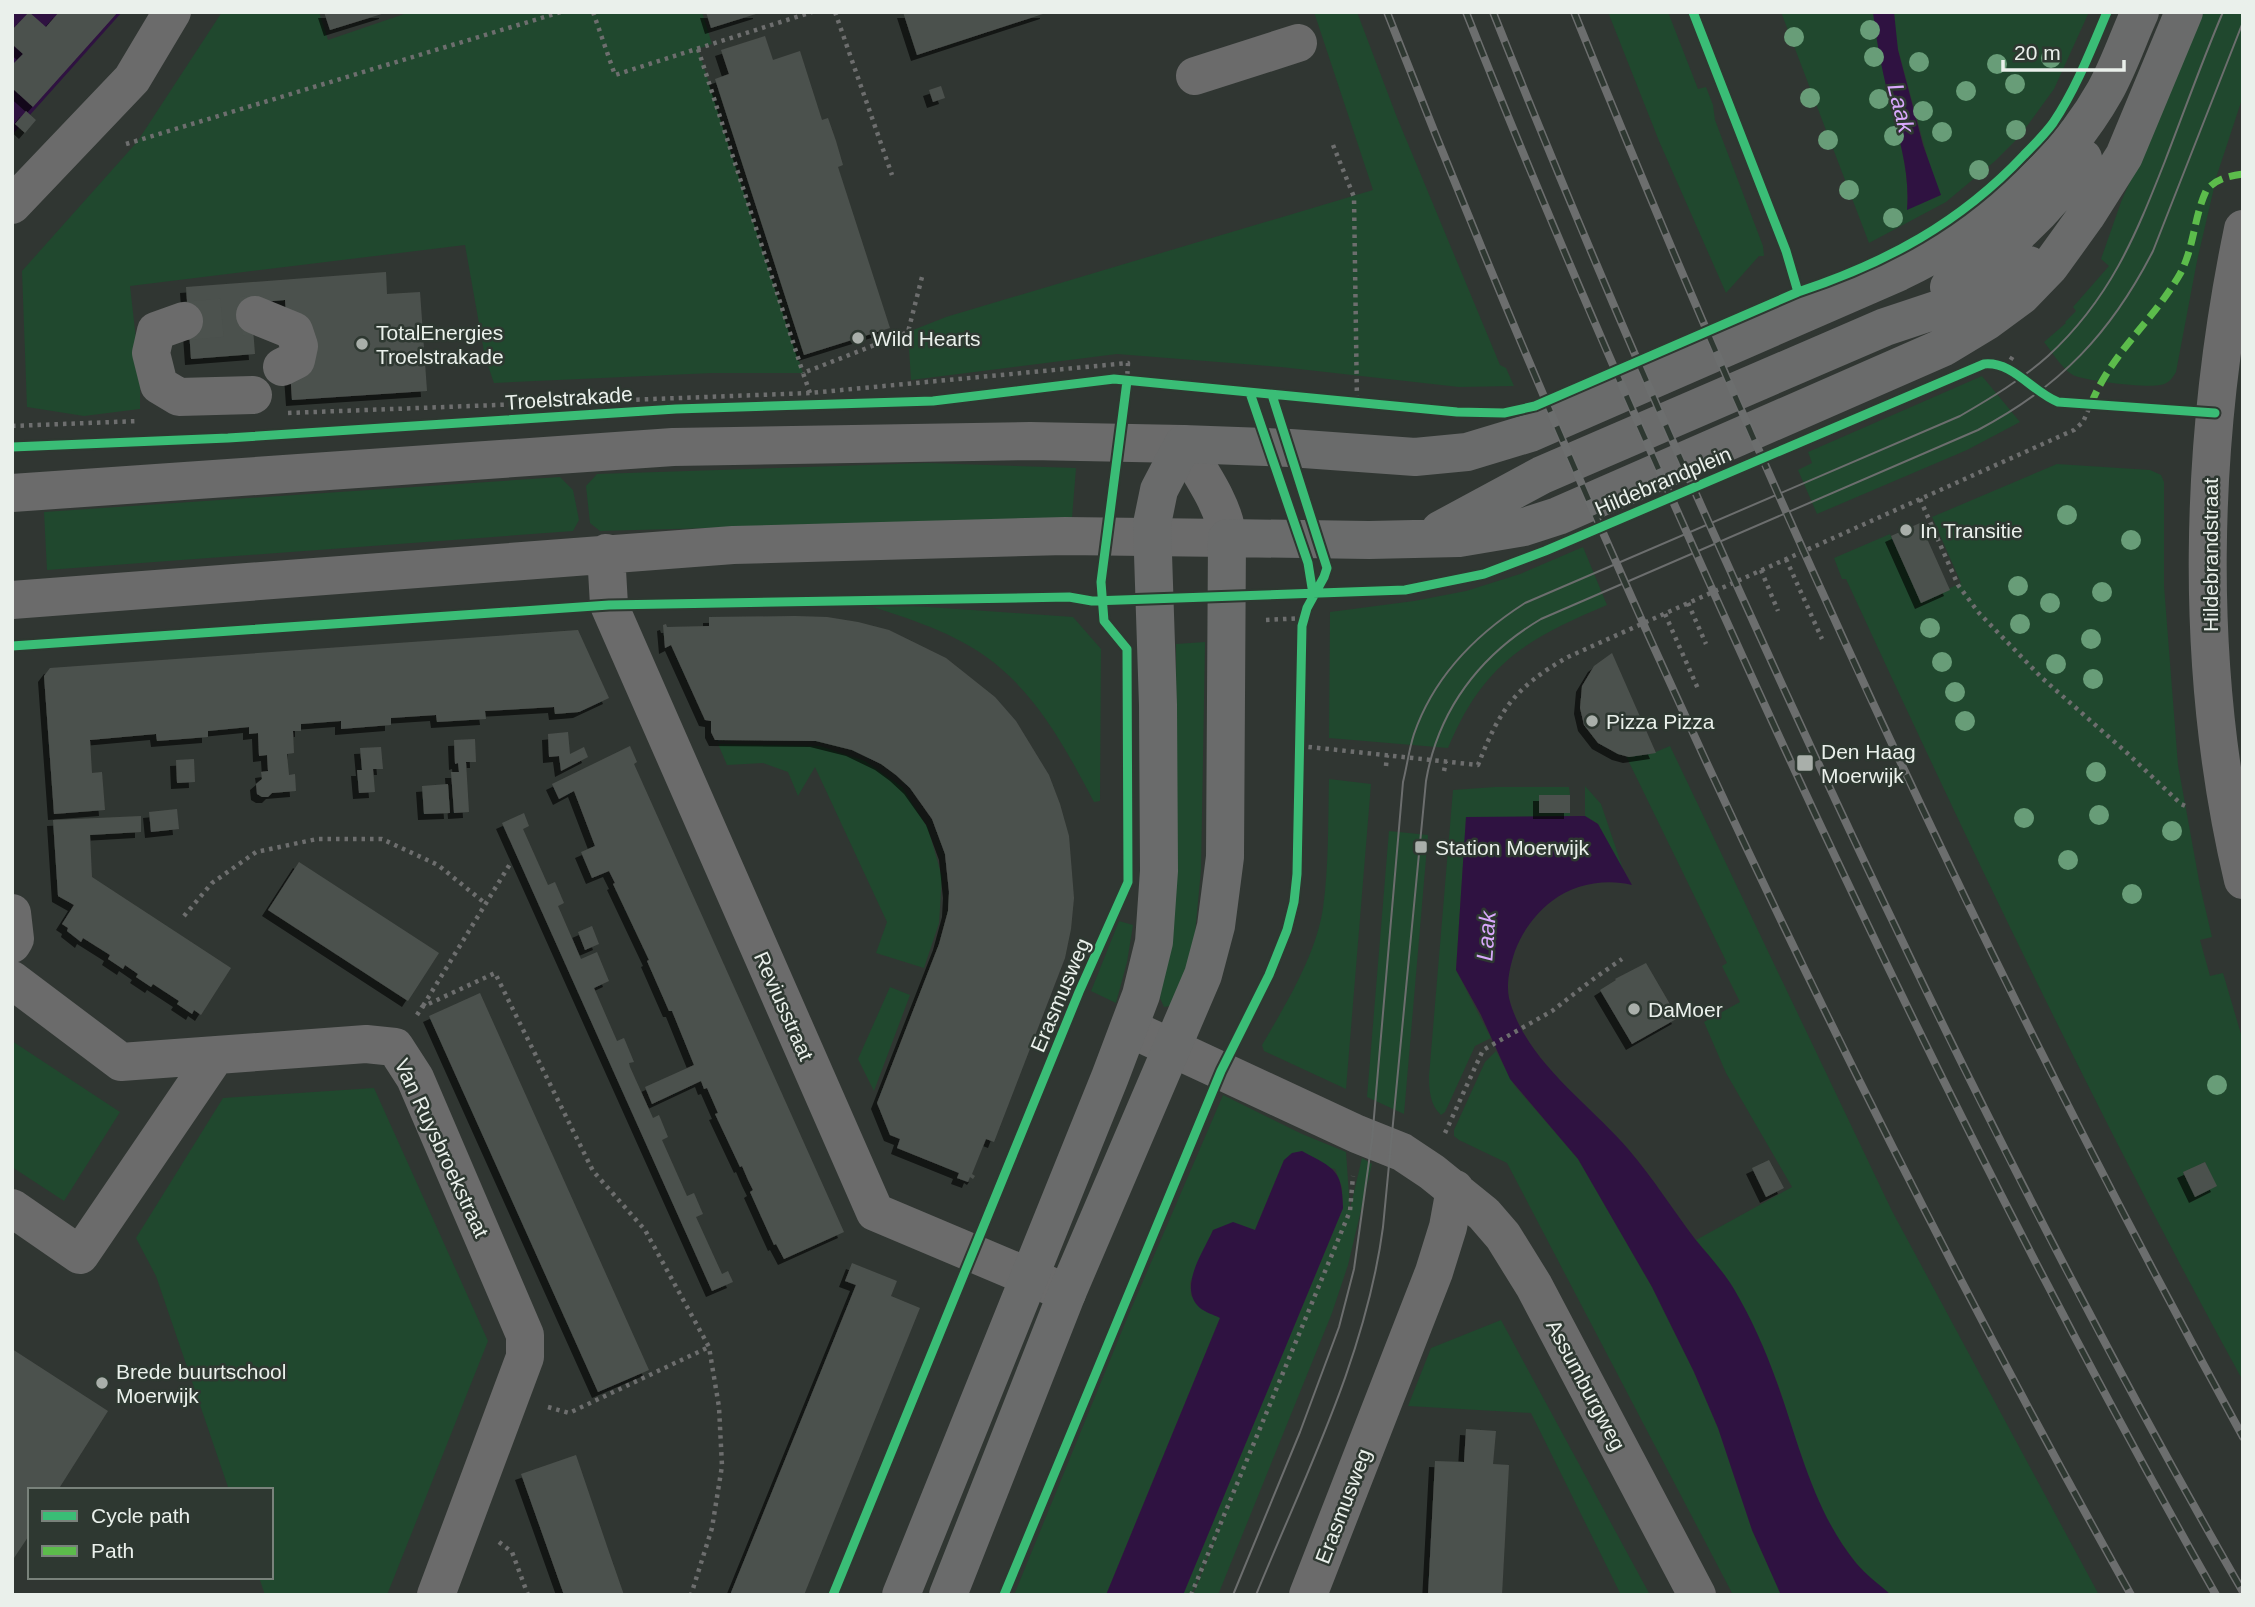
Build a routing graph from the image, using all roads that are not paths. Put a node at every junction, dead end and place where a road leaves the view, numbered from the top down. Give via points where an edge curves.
1 (172, 12) edge
2 (2140, 12) edge
3 (2184, 12) edge
4 (1298, 43) dead end
5 (1195, 76) dead end
6 (2106, 90) junction
7 (12, 205) edge
8 (2243, 229) edge
9 (2069, 236) junction
10 (255, 315) tunnel mouth
11 (184, 321) tunnel mouth
12 (1885, 327) junction
13 (282, 367) dead end
14 (267, 404) road end
15 (1184, 444) junction
16 (1415, 457) junction
17 (1542, 475) junction
18 (12, 493) edge
19 (1152, 537) junction
20 (1227, 538) junction
21 (1419, 538) junction
22 (606, 553) junction
23 (12, 600) edge
24 (2243, 880) edge
25 (12, 913) edge
26 (12, 944) edge
27 (12, 980) edge
28 (1129, 1028) junction
29 (1171, 1049) junction
30 (216, 1055) junction
31 (1441, 1179) junction
32 (12, 1208) edge
33 (1031, 1277) junction
34 (1067, 1293) junction
35 (436, 1595) edge
36 (901, 1595) edge
37 (948, 1595) edge
38 (1308, 1595) edge
39 (1698, 1595) edge

1 - 7 street via 132,79
2 - 6 main road, Hildebrandplein
3 - 9 main road, Hildebrandplein via 2123,156
4 - 5 street
6 - 12 main road, Hildebrandplein via 2090,145 2030,224 1992,256
6 - 16 main road, Hildebrandplein via 2041,175 1983,224 1939,253 1530,433 1467,452
8 - 24 street, Hildebrandstraat via 2220,364 2208,507 2208,624 2228,801
9 - 12 main road, Hildebrandplein via 1985,290
9 - 21 main road, Hildebrandplein via 2050,266 2007,307 1919,359 1542,522 1484,535
10 - 13 street via 294,331 299,346 296,360
11 - 14 street via 156,331 150,353 159,385 178,397
12 - 17 main road, Hildebrandplein
15 - 16 main road, Hildebrandplein
15 - 18 street via 673,447
15 - 19 main road via 1159,490
15 - 20 street via 1219,508
16 - 17 main road, Hildebrandplein via 1505,475
17 - 21 main road, Hildebrandplein
19 - 20 street
19 - 22 street via 733,545
19 - 28 main road via 1159,891 1151,955
20 - 21 main road, Hildebrandplein
20 - 29 main road via 1223,880 1209,956
22 - 23 street
22 - 33 street, Reviusstraat via 608,605 875,1212
25 - 26 street
27 - 30 street, Van Ruysbroekstraat via 121,1062
28 - 29 street
28 - 33 main road
29 - 31 street via 1402,1152
29 - 34 main road
30 - 32 street via 80,1255
30 - 35 street, Van Ruysbroekstraat via 366,1044 395,1047 415,1078 525,1335 525,1357
31 - 38 street, Erasmusweg via 1448,1227 1434,1272
31 - 39 street, Assumburgweg via 1489,1219 1519,1261
33 - 34 street, Reviusstraat
33 - 36 main road
34 - 37 main road

